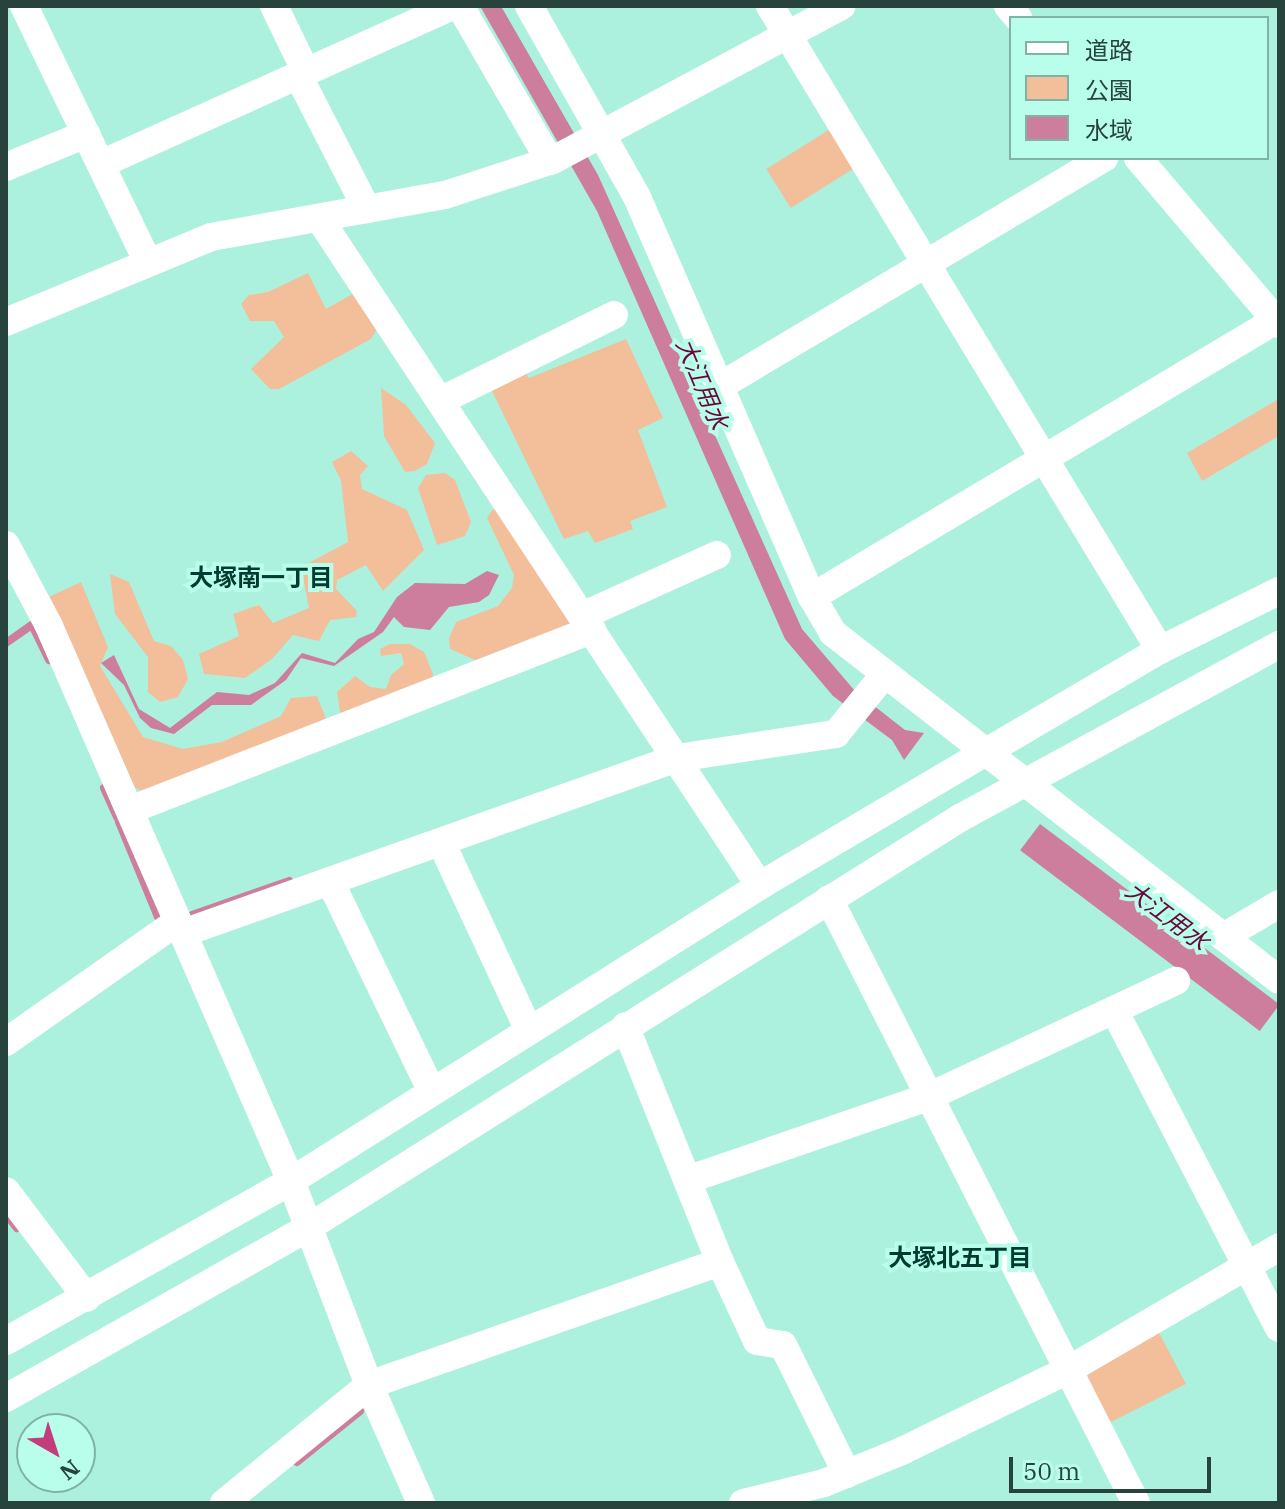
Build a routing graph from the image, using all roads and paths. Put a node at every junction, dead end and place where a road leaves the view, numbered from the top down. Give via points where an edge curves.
1 (24, 6) edge
2 (274, 6) edge
3 (452, 6) edge
4 (460, 6) edge
5 (529, 6) edge
6 (770, 6) edge
7 (842, 6) edge
8 (788, 36) junction
9 (302, 74) junction
10 (86, 134) junction
11 (596, 137) junction
12 (552, 160) junction
13 (1101, 160) edge
14 (1140, 160) edge
15 (101, 164) junction
16 (6, 167) edge
17 (367, 209) junction
18 (319, 218) junction
19 (147, 260) junction
20 (926, 264) junction
21 (614, 315) dead end
22 (6, 322) edge
23 (1277, 322) edge
24 (720, 386) junction
25 (440, 401) junction
26 (1044, 458) junction
27 (9, 554) edge
28 (717, 555) dead end
29 (1279, 591) edge
30 (812, 597) junction
31 (587, 623) junction
32 (1279, 645) edge
33 (1160, 650) junction
34 (877, 683) junction
35 (986, 752) junction
36 (677, 758) junction
37 (1023, 782) junction
38 (130, 810) junction
39 (441, 842) junction
40 (330, 881) junction
41 (760, 886) junction
42 (829, 899) junction
43 (1279, 904) edge
44 (180, 927) junction
45 (1223, 937) junction
46 (1279, 980) edge
47 (1176, 981) dead end
48 (1114, 1010) junction
49 (625, 1026) junction
50 (11, 1029) edge
51 (529, 1031) junction
52 (432, 1092) junction
53 (928, 1097) junction
54 (687, 1180) junction
55 (291, 1181) junction
56 (6, 1191) edge
57 (309, 1227) junction
58 (1279, 1247) edge
59 (720, 1262) junction
60 (1245, 1267) junction
61 (87, 1298) junction
62 (1279, 1328) edge
63 (6, 1341) edge
64 (1068, 1370) junction
65 (369, 1385) junction
66 (6, 1398) edge
67 (836, 1487) edge
68 (224, 1503) edge
69 (421, 1503) edge
70 (743, 1503) edge
71 (1136, 1503) edge

1 - 10 street
2 - 9 street
3 - 9 street
4 - 12 street
5 - 11 street
6 - 8 street
7 - 8 street
8 - 11 street
8 - 20 street
9 - 15 street
9 - 17 street
10 - 15 street
10 - 16 street
11 - 12 street
11 - 24 street
12 - 17 street via 445,195
13 - 20 street
14 - 23 street
15 - 19 street
17 - 18 street
18 - 19 street via 211,237
18 - 25 street
19 - 22 street
20 - 24 street
20 - 26 street
21 - 25 street
23 - 26 street
24 - 30 street
25 - 31 street
26 - 30 street
26 - 33 street
27 - 38 street
28 - 31 street
29 - 33 street
30 - 34 street via 833,633
31 - 36 street
31 - 38 street
32 - 37 street
33 - 35 street
34 - 35 street
34 - 36 street via 836,734
35 - 37 street
35 - 41 street
36 - 39 street
36 - 41 street
37 - 42 street
37 - 45 street
38 - 44 street
39 - 40 street
39 - 51 street
40 - 44 street
40 - 52 street
41 - 51 street
42 - 49 street
42 - 53 street
43 - 45 street
44 - 50 street
44 - 55 street
45 - 46 street
47 - 48 street
48 - 53 street
48 - 60 street
49 - 54 street
49 - 57 street
51 - 52 street
52 - 55 street
53 - 54 street
53 - 64 street
54 - 59 street
55 - 57 street
55 - 61 street
56 - 61 street
57 - 65 street
57 - 66 street
58 - 60 street
59 - 65 street
59 - 67 street via 757,1341 783,1345
60 - 62 street
60 - 64 street
61 - 63 street
64 - 67 street
64 - 71 street
65 - 68 street
65 - 69 street
67 - 70 street

